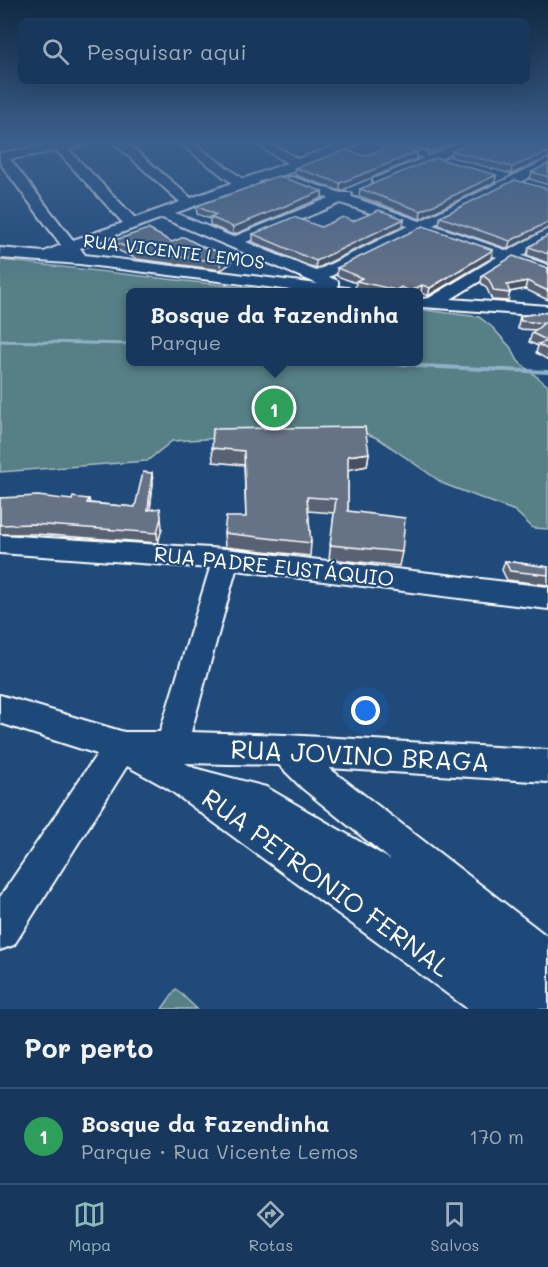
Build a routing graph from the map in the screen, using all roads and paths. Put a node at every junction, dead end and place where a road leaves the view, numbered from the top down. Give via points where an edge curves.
1 (27, 190) edge
2 (100, 190) edge
3 (174, 190) edge
4 (224, 190) edge
5 (315, 190) edge
6 (360, 190) edge
7 (492, 190) edge
8 (339, 199) junction
9 (189, 203) junction
10 (163, 213) junction
11 (132, 224) junction
12 (421, 225) junction
13 (548, 233) edge
14 (234, 242) junction
15 (0, 253) edge
16 (76, 253) junction
17 (509, 256) junction
18 (548, 270) edge
19 (317, 277) junction
20 (315, 288) edge
21 (340, 288) edge
22 (426, 302) edge
23 (548, 311) edge
24 (0, 544) edge
25 (226, 559) junction
26 (548, 598) edge
27 (0, 709) edge
28 (121, 746) junction
29 (286, 750) junction
30 (175, 763) junction
31 (548, 766) edge
32 (381, 875) junction
33 (469, 902) junction
34 (0, 931) edge
35 (548, 962) edge
36 (548, 1003) edge
37 (503, 1009) edge

1 - 16 street
2 - 11 street
3 - 9 street
4 - 9 street
5 - 8 street
6 - 8 street
7 - 12 street
8 - 12 street
8 - 14 street
9 - 10 street
10 - 11 street
10 - 14 street
11 - 16 street
12 - 17 street
12 - 19 street
13 - 17 street
14 - 19 street
15 - 16 street, RUA VICENTE LEMOS
16 - 20 street, RUA VICENTE LEMOS
17 - 18 street
17 - 22 street
19 - 21 street
22 - 23 street
24 - 25 street, RUA PADRE EUSTÁQUIO
25 - 26 street, RUA PADRE EUSTÁQUIO
25 - 30 street
27 - 28 street, RUA PETRONIO FERNAL
28 - 30 street, RUA PETRONIO FERNAL
28 - 34 street
29 - 30 street, RUA JOVINO BRAGA
29 - 31 street, RUA JOVINO BRAGA
29 - 33 street, RUA PETRONIO FERNAL
30 - 32 street, RUA PETRONIO FERNAL via 254,800
30 - 37 street, RUA PETRONIO FERNAL
32 - 33 street, RUA PETRONIO FERNAL
32 - 36 street, RUA PETRONIO FERNAL
33 - 35 street, RUA PETRONIO FERNAL

